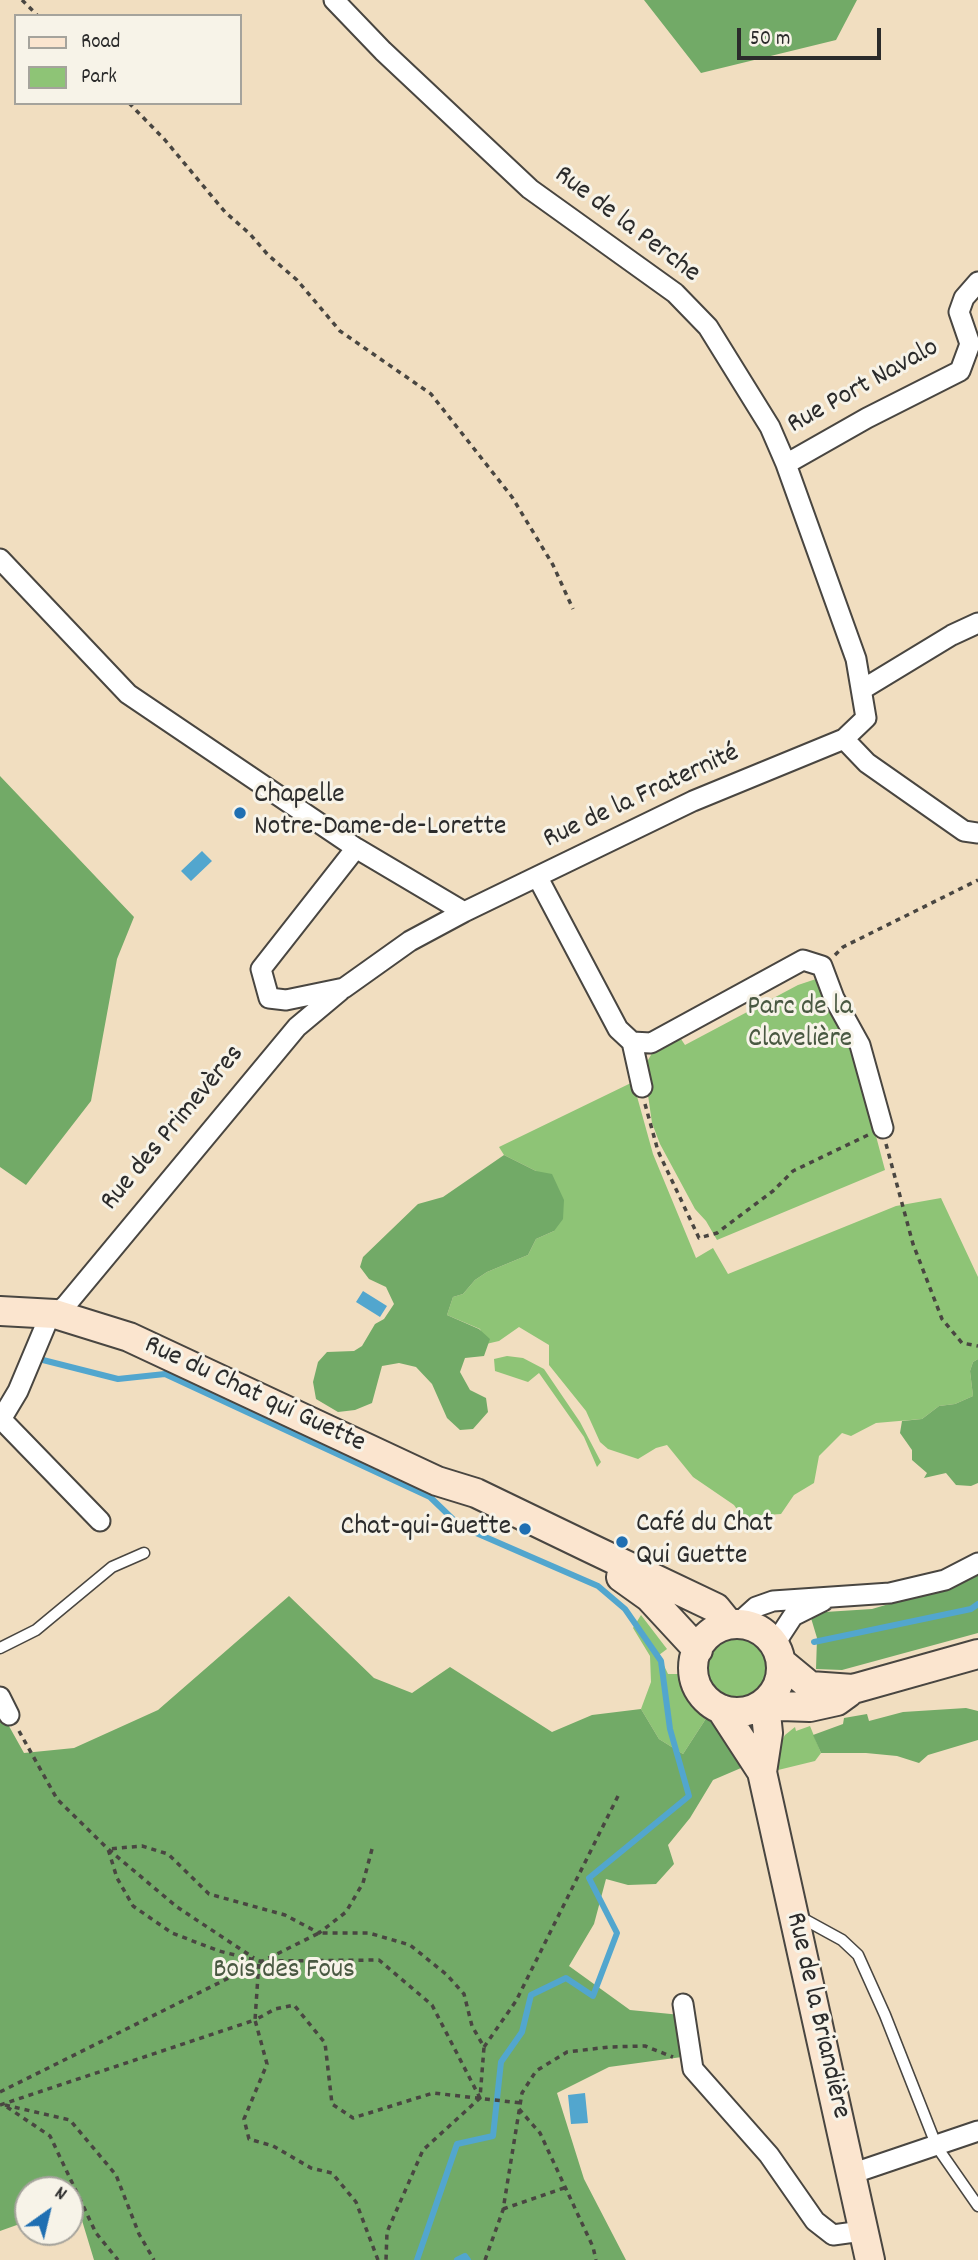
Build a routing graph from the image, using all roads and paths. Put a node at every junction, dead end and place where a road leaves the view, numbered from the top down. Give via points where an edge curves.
1 (22, 0) edge
2 (334, 0) edge
3 (36, 14) edge
4 (131, 105) edge
5 (978, 282) edge
6 (786, 464) junction
7 (0, 559) edge
8 (573, 609) dead end
9 (978, 623) edge
10 (863, 689) junction
11 (844, 739) junction
12 (978, 833) edge
13 (356, 848) junction
14 (538, 878) junction
15 (978, 880) edge
16 (464, 912) junction
17 (822, 966) junction
18 (344, 988) junction
19 (632, 1042) junction
20 (642, 1087) joint
21 (883, 1128) junction
22 (0, 1311) edge
23 (55, 1314) junction
24 (978, 1346) edge
25 (0, 1420) edge
26 (449, 1486) junction
27 (100, 1521) dead end
28 (144, 1553) dead end
29 (978, 1563) edge
30 (833, 1598) junction
31 (733, 1624) junction
32 (0, 1647) edge
33 (698, 1650) junction
34 (777, 1654) junction
35 (978, 1654) edge
36 (853, 1689) junction
37 (0, 1697) edge
38 (766, 1703) junction
39 (810, 1707) junction
40 (721, 1709) junction
41 (9, 1715) joint
42 (768, 1733) junction
43 (762, 1772) junction
44 (619, 1794) dead end
45 (108, 1849) junction
46 (372, 1849) dead end
47 (793, 1914) junction
48 (319, 1933) junction
49 (259, 1961) junction
50 (683, 2004) dead end
51 (255, 2020) junction
52 (484, 2047) junction
53 (693, 2069) junction
54 (0, 2092) edge
55 (480, 2098) junction
56 (521, 2103) junction
57 (1, 2104) edge
58 (519, 2109) junction
59 (978, 2131) edge
60 (937, 2147) junction
61 (851, 2174) junction
62 (564, 2188) junction
63 (978, 2206) edge
64 (503, 2210) junction
65 (862, 2231) junction
66 (118, 2260) edge
67 (154, 2260) edge
68 (378, 2260) edge
69 (386, 2260) edge
70 (485, 2260) edge
71 (596, 2260) edge
72 (870, 2260) edge

1 - 3 path
2 - 6 street, Rue de la Perche via 530,189 675,292 708,327 770,427
4 - 8 path via 225,212 297,280 340,331 431,394 512,497
5 - 6 street, Rue Port Navalo via 959,312 970,344 960,371
6 - 10 street, Rue de la Perche via 824,564
7 - 13 street via 128,694
9 - 10 street
10 - 11 street, Rue de la Perche via 866,718
11 - 12 street via 867,763 964,831
11 - 14 street, Rue de la Fraternité via 693,801
13 - 16 street
13 - 18 street via 261,969 269,998 286,1000
14 - 16 street, Rue de la Fraternité
14 - 19 street via 618,1029
15 - 17 path via 843,947
16 - 18 street, Rue de la Fraternité via 410,941
17 - 19 street via 803,960 651,1042
17 - 21 street via 860,1045
18 - 23 street, Rue des Primevères via 297,1027
19 - 20 street
20 - 21 path via 657,1151 699,1238 717,1233 744,1214 793,1171
21 - 24 path via 913,1244 942,1319 962,1343
22 - 23 main road, Rue du Chat qui Guette
23 - 25 street, Rue des Primevères
23 - 26 main road, Rue du Chat qui Guette via 129,1337
25 - 27 street
26 - 31 main road, Rue du Chat qui Guette via 476,1493 716,1608
26 - 33 main road, Rue du Chat qui Guette via 630,1581
28 - 32 lane via 112,1567 36,1630
29 - 30 street via 945,1580 890,1593
30 - 31 street via 773,1601
30 - 34 street via 793,1616
31 - 33 main road via 703,1639
31 - 34 main road via 751,1627
33 - 40 main road via 694,1678 700,1691
34 - 36 main road via 810,1686
34 - 38 main road via 776,1690
35 - 36 main road
36 - 39 main road via 837,1702
37 - 41 street
38 - 39 main road
38 - 40 main road via 749,1710
38 - 42 main road, Rue de la Briandière
39 - 42 main road
40 - 43 main road, Rue de la Briandière
41 - 45 path via 57,1799
42 - 43 main road, Rue de la Briandière
43 - 47 main road, Rue de la Briandière
44 - 52 path via 516,2001
45 - 48 path via 142,1846 169,1854 209,1894 285,1915
45 - 49 path via 177,1906
45 - 49 path via 133,1906 172,1933
46 - 48 path via 363,1883 346,1912
47 - 60 lane via 842,1940 858,1955
47 - 61 main road, Rue de la Briandière
48 - 49 path
48 - 52 path via 369,1933 410,1945 464,1994 472,2026
49 - 51 path
49 - 54 path
49 - 55 path via 379,1960 432,2005
50 - 53 street
51 - 55 path via 294,2005 325,2043 332,2104 353,2118 433,2093
51 - 57 path
51 - 68 path via 267,2064 244,2119 249,2139 332,2173 356,2202
52 - 55 path
53 - 56 path via 645,2046 567,2052 536,2071 522,2092
53 - 65 street via 769,2155 816,2221 833,2235
55 - 56 path
55 - 69 path via 423,2150 387,2232
56 - 58 path
57 - 66 path via 50,2136 96,2233
57 - 67 path via 70,2120 116,2175
58 - 62 path via 540,2133
58 - 64 path
59 - 60 street
60 - 61 street
60 - 63 lane
61 - 65 main road, Rue de la Briandière
62 - 64 path
62 - 71 path
64 - 70 path
65 - 72 main road, Rue de la Briandière

